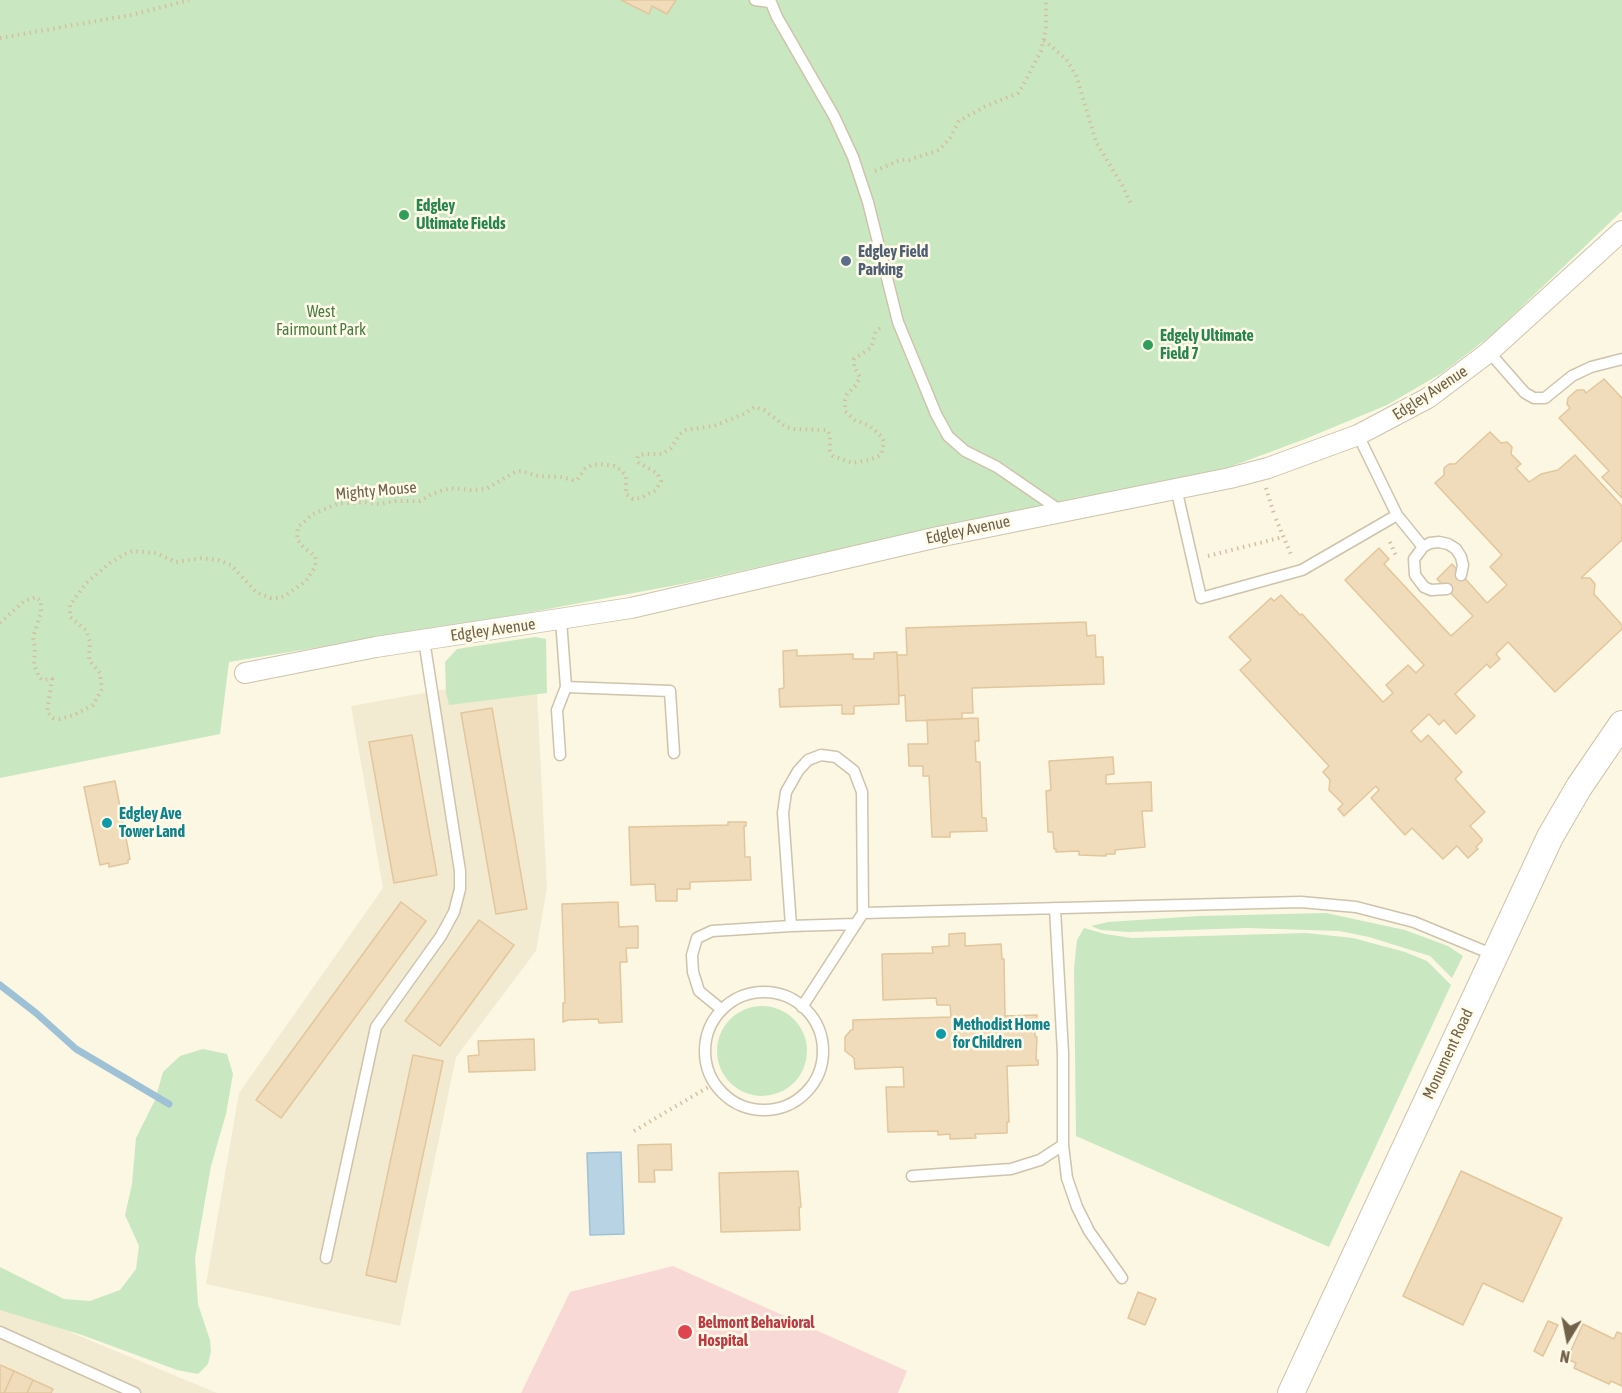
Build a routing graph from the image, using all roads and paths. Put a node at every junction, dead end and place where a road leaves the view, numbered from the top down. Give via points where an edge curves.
1 (189, 0) edge
2 (755, 0) edge
3 (1046, 0) edge
4 (770, 1) edge
5 (0, 38) edge
6 (1044, 40) junction
7 (862, 178) junction
8 (1132, 206) dead end
9 (1622, 231) edge
10 (898, 322) junction
11 (1489, 352) junction
12 (1622, 359) edge
13 (1358, 435) junction
14 (1176, 488) junction
15 (1061, 511) junction
16 (1397, 515) junction
17 (1276, 519) dead end
18 (1283, 537) junction
19 (1285, 544) dead end
20 (1423, 547) junction
21 (1207, 556) dead end
22 (1461, 575) dead end
23 (1447, 589) dead end
24 (561, 620) junction
25 (0, 623) edge
26 (424, 640) junction
27 (245, 673) dead end
28 (566, 687) junction
29 (1622, 724) edge
30 (674, 753) dead end
31 (560, 755) dead end
32 (1055, 908) junction
33 (863, 913) junction
34 (855, 924) junction
35 (791, 926) junction
36 (1494, 955) junction
37 (802, 1007) junction
38 (722, 1010) junction
39 (715, 1083) junction
40 (634, 1131) dead end
41 (1063, 1145) junction
42 (912, 1176) dead end
43 (326, 1258) dead end
44 (1122, 1278) dead end
45 (0, 1332) edge
46 (119, 1390) edge
47 (135, 1393) edge
48 (1291, 1393) edge

1 - 5 path via 131,15
2 - 4 lane
3 - 6 path
4 - 7 lane via 834,116
6 - 7 path via 1037,62 1018,93 959,121 939,150 900,160
6 - 8 path via 1066,59 1076,75 1096,142
7 - 10 lane
9 - 11 street, Edgley Avenue
10 - 15 lane via 948,436 965,451 997,467
10 - 25 path, Mighty Mouse via 881,327 871,348 853,362 860,376 847,394 845,411 870,426 884,442 884,451 869,460 853,463 838,459 831,454 827,430 786,427 754,407 714,426 686,430 662,454 638,456 639,463 657,473 661,481 656,490 640,498 626,494 626,476 621,470 599,464 592,465 577,480 539,477 521,471 486,489 450,488 420,501 336,504 298,527 297,538 315,556 315,567 306,581 279,598 264,597 231,565 218,560 176,562 156,553 133,551 110,563 86,583 70,605 70,617 86,630 89,660 100,673 102,689 93,705 60,719 46,712 52,679 42,680 34,664 33,637 41,601 36,597 24,601
11 - 12 lane via 1534,398 1545,398 1572,376 1591,367
11 - 13 street, Edgley Avenue via 1428,398
13 - 14 street, Edgley Avenue via 1268,468
13 - 16 lane
14 - 15 street, Edgley Avenue
14 - 16 lane via 1201,598 1302,570
15 - 24 street, Edgley Avenue via 687,597
16 - 20 lane
17 - 18 path
18 - 19 path
18 - 21 path
20 - 22 lane via 1439,542 1456,549 1463,565
20 - 23 lane via 1414,559 1415,575 1424,587
24 - 26 street, Edgley Avenue
24 - 28 lane
26 - 27 street, Edgley Avenue
26 - 43 lane via 460,889 454,912 441,936 376,1027
28 - 30 lane via 670,691
28 - 31 lane via 557,710
29 - 36 street, Monument Road via 1559,821
32 - 33 lane
32 - 36 lane via 1301,902 1356,907 1414,922
32 - 41 lane via 1063,1053
33 - 34 lane
33 - 35 lane via 862,792 854,771 836,757 821,755 808,760 786,792 783,813
34 - 35 lane
34 - 37 lane
35 - 38 lane via 712,931 697,938 692,955 699,991
36 - 48 street, Monument Road
37 - 38 lane via 775,993 755,992 737,998
37 - 39 lane via 819,1030 823,1050 820,1070 811,1087 778,1108 759,1110 724,1095
38 - 39 lane via 705,1043 706,1062
39 - 40 path
41 - 42 lane via 1040,1160 1011,1169
41 - 44 lane via 1067,1178 1077,1207
45 - 46 lane
46 - 47 lane

